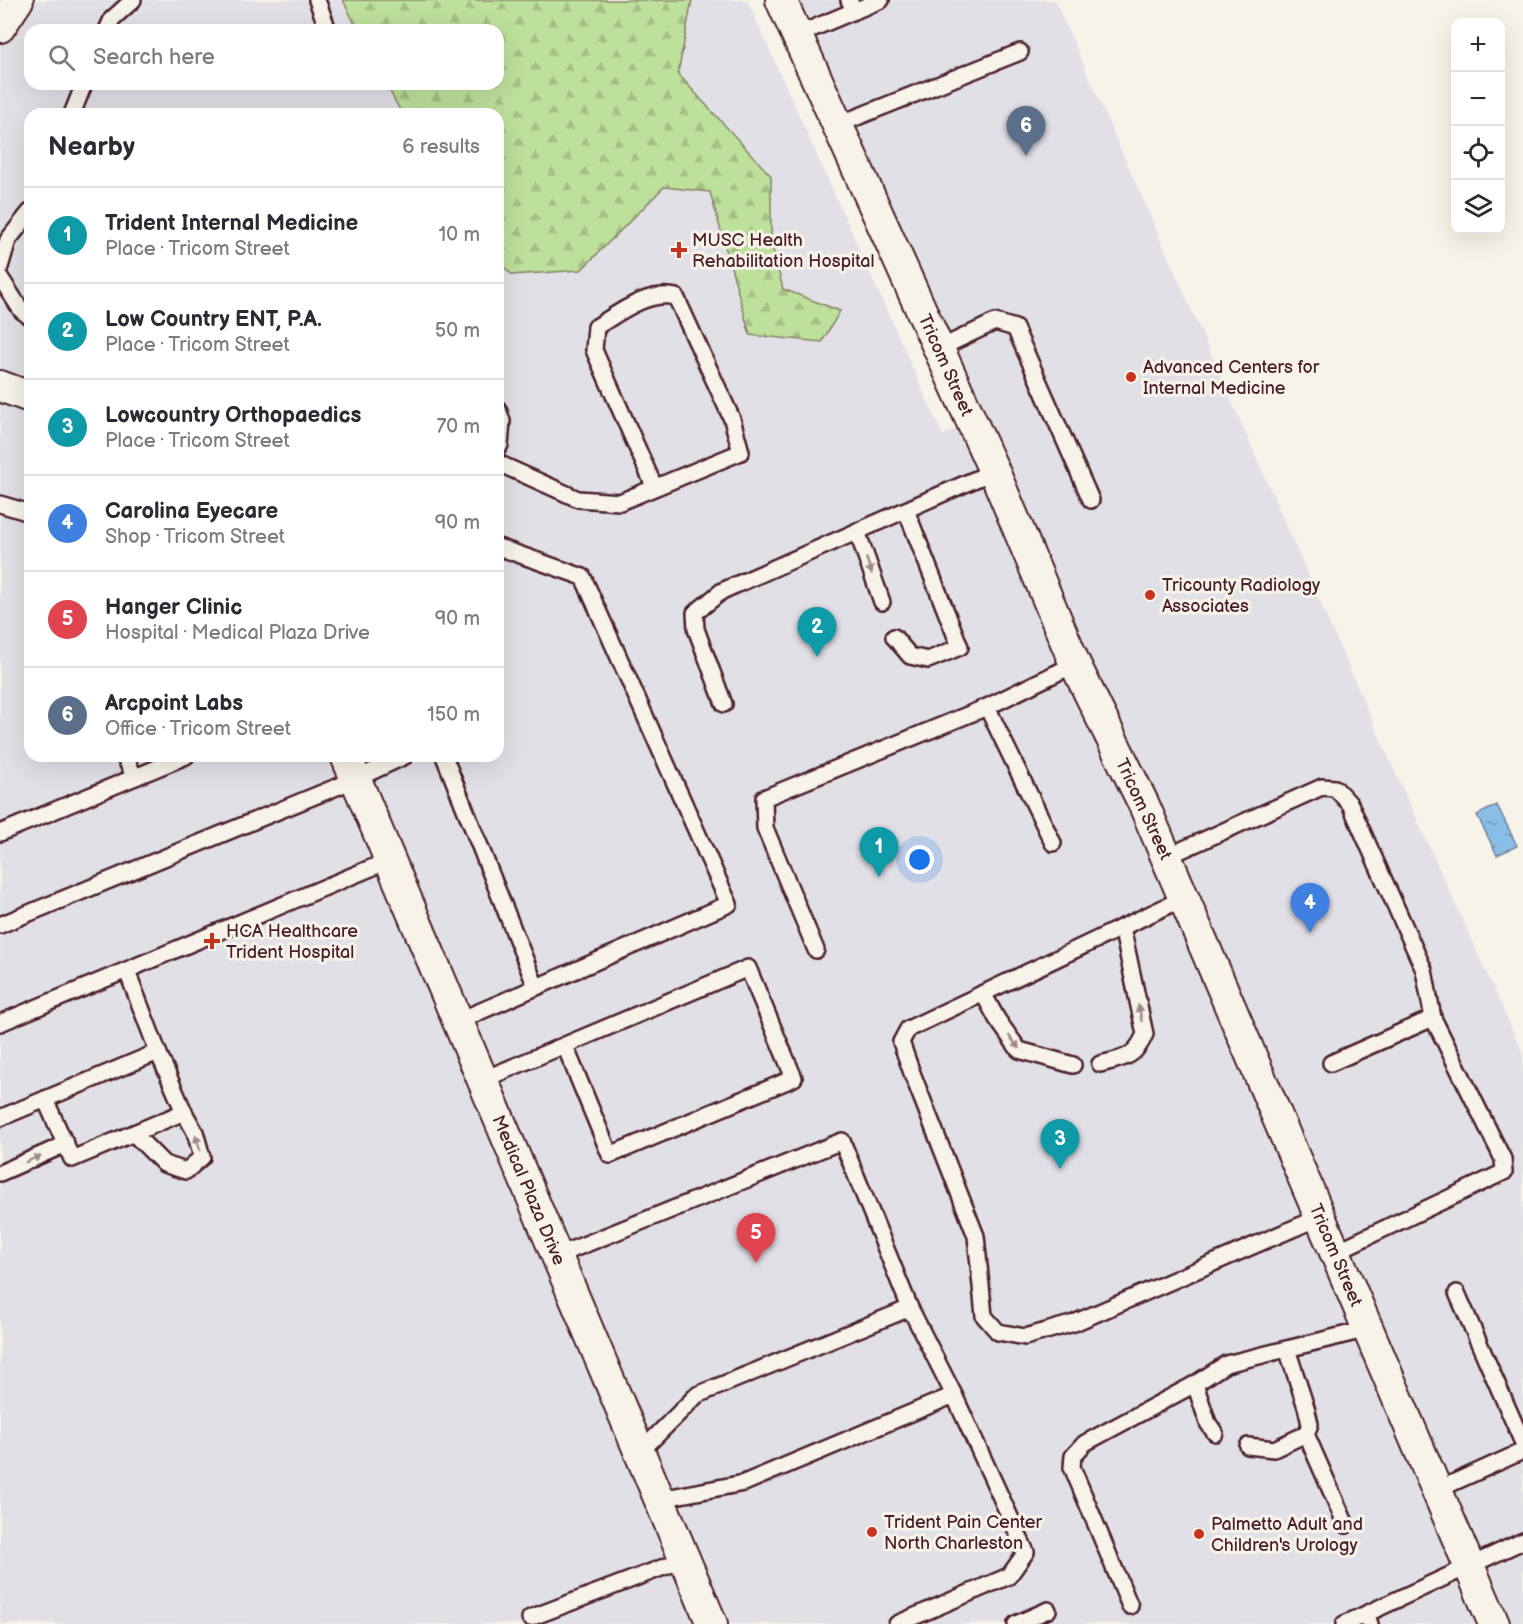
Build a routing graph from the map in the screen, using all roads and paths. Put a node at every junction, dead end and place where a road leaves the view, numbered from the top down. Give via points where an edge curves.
1 (18, 0) edge
2 (134, 0) edge
3 (317, 0) edge
4 (781, 0) edge
5 (881, 0) edge
6 (851, 5) edge
7 (110, 24) edge
8 (326, 24) edge
9 (0, 27) edge
10 (797, 36) junction
11 (1020, 52) dead end
12 (82, 90) edge
13 (74, 108) edge
14 (837, 125) junction
15 (24, 220) edge
16 (0, 267) edge
17 (0, 277) edge
18 (24, 312) edge
19 (938, 349) junction
20 (0, 386) edge
21 (24, 396) edge
22 (504, 466) edge
23 (994, 471) junction
24 (654, 486) junction
25 (1091, 500) dead end
26 (0, 504) edge
27 (906, 510) junction
28 (24, 511) edge
29 (857, 531) junction
30 (504, 549) edge
31 (882, 602) dead end
32 (894, 637) dead end
33 (1075, 664) junction
34 (724, 704) dead end
35 (987, 707) junction
36 (127, 762) edge
37 (171, 762) edge
38 (376, 762) edge
39 (446, 762) edge
40 (351, 767) edge
41 (135, 777) junction
42 (0, 833) edge
43 (1053, 843) dead end
44 (1166, 857) junction
45 (390, 860) junction
46 (1184, 898) junction
47 (0, 925) edge
48 (1122, 927) junction
49 (816, 950) dead end
50 (127, 971) junction
51 (536, 987) junction
52 (983, 993) junction
53 (1433, 1018) junction
54 (458, 1021) junction
55 (0, 1023) edge
56 (565, 1046) junction
57 (158, 1052) junction
58 (1331, 1063) dead end
59 (1100, 1064) dead end
60 (1072, 1065) dead end
61 (482, 1080) junction
62 (45, 1100) junction
63 (184, 1112) junction
64 (0, 1118) edge
65 (134, 1134) junction
66 (66, 1144) junction
67 (0, 1173) edge
68 (1320, 1216) junction
69 (1335, 1252) junction
70 (556, 1256) junction
71 (1457, 1293) dead end
72 (910, 1308) junction
73 (1368, 1329) junction
74 (1287, 1349) junction
75 (1195, 1383) junction
76 (954, 1395) junction
77 (1211, 1428) dead end
78 (1306, 1434) junction
79 (1523, 1443) edge
80 (1248, 1446) dead end
81 (1523, 1451) edge
82 (640, 1452) junction
83 (1437, 1490) junction
84 (660, 1499) junction
85 (1346, 1525) dead end
86 (1523, 1541) edge
87 (685, 1559) junction
88 (1469, 1566) junction
89 (1130, 1606) dead end
90 (1048, 1610) dead end
91 (530, 1618) dead end
92 (1368, 1619) edge
93 (712, 1624) edge
94 (897, 1624) edge
95 (1016, 1624) edge
96 (1344, 1624) edge
97 (1494, 1624) edge

1 - 9 street
2 - 7 lane
3 - 8 lane
4 - 10 street, Tricom Street
5 - 6 lane
6 - 10 lane
10 - 14 street, Tricom Street
11 - 14 lane
12 - 13 lane
14 - 19 street, Tricom Street
15 - 16 lane via 8,240
17 - 18 lane
19 - 23 street, Tricom Street
19 - 25 lane via 995,322 1015,328
20 - 21 street
22 - 24 lane via 578,499 620,502
23 - 27 lane
23 - 33 street, Tricom Street
24 - 24 lane via 594,350 596,327 654,296 667,295 676,297 732,419 741,452
26 - 28 lane
27 - 29 lane
27 - 32 lane via 960,647 928,660 910,656
29 -> 31 lane
29 - 34 lane via 722,591 695,613 696,629
30 - 51 lane via 583,577 729,904
33 - 35 lane
33 - 44 street, Tricom Street
35 - 43 lane
35 - 49 lane via 764,798 765,828
36 - 41 lane
37 - 41 lane
38 - 40 lane
39 - 51 lane
40 - 45 street, Medical Plaza Drive
40 - 47 lane
41 - 42 lane
44 - 46 street, Tricom Street
44 - 53 lane via 1322,787 1335,788 1350,804 1424,970
45 - 50 lane
45 - 54 street, Medical Plaza Drive
46 - 48 lane
46 - 68 street, Tricom Street
48 - 52 lane
59 -> 48 lane via 1130,1056 1145,1034
50 - 55 lane
50 - 57 lane
51 - 54 lane
52 -> 60 lane via 1019,1050
52 - 68 lane via 908,1029 901,1042 976,1236 984,1316 998,1332 1025,1337 1074,1323
53 - 58 lane
53 - 69 lane via 1503,1159 1504,1172
54 - 61 street, Medical Plaza Drive
56 - 56 lane via 748,968 794,1078 610,1155
56 - 61 lane
57 - 62 lane
57 - 63 lane
61 - 70 street, Medical Plaza Drive
62 - 64 lane
62 - 66 lane
63 - 65 lane
65 -> 63 lane via 164,1164 186,1171 202,1157
65 - 66 lane via 72,1159
67 -> 66 lane
68 - 69 street, Tricom Street
69 - 73 street, Tricom Street
70 - 72 lane via 842,1141
70 - 82 street, Medical Plaza Drive
71 - 79 lane
72 - 76 lane
72 - 82 lane via 697,1395
73 - 74 lane
73 - 83 street, Tricom Street
74 - 75 lane via 1226,1364
74 - 78 lane via 1310,1424
75 - 77 lane
75 - 89 lane via 1085,1443 1073,1456 1072,1467
76 - 84 lane via 744,1484
76 - 94 lane via 1026,1552 1009,1576
78 - 80 lane via 1274,1449
78 - 85 lane
81 - 83 lane
82 - 84 street, Medical Plaza Drive
83 - 88 street, Tricom Street
84 - 87 street, Medical Plaza Drive
86 - 88 lane
87 - 91 lane
87 - 93 street, Medical Plaza Drive
88 - 92 lane
88 - 97 street, Tricom Street
90 - 95 lane
92 - 96 lane

